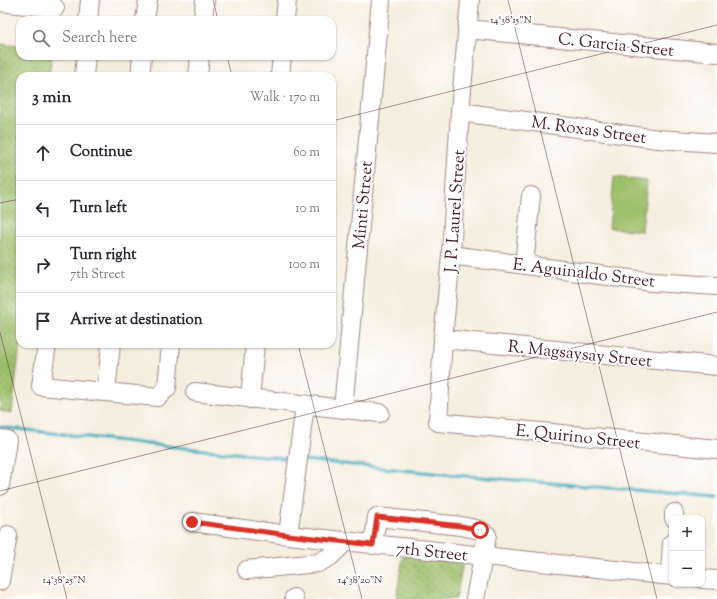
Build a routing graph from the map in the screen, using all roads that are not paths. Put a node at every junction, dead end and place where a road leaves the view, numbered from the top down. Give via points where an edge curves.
1 (90, 0) edge
2 (148, 0) edge
3 (206, 0) edge
4 (287, 0) edge
5 (381, 0) edge
6 (470, 0) edge
7 (0, 2) edge
8 (18, 2) edge
9 (37, 3) edge
10 (55, 8) dead end
11 (88, 16) edge
12 (146, 16) edge
13 (204, 16) edge
14 (285, 16) edge
15 (467, 29) junction
16 (717, 53) edge
17 (86, 60) edge
18 (142, 60) edge
19 (200, 60) edge
20 (282, 60) edge
21 (84, 72) edge
22 (140, 72) edge
23 (198, 72) edge
24 (280, 72) edge
25 (460, 112) junction
26 (717, 143) edge
27 (531, 196) dead end
28 (451, 255) junction
29 (524, 265) junction
30 (717, 286) edge
31 (443, 339) junction
32 (46, 348) edge
33 (111, 348) edge
34 (171, 348) edge
35 (255, 348) edge
36 (717, 366) edge
37 (106, 392) junction
38 (195, 392) dead end
39 (250, 399) junction
40 (304, 405) junction
41 (343, 409) junction
42 (380, 414) dead end
43 (438, 422) joint
44 (4, 440) edge
45 (717, 449) edge
46 (0, 486) edge
47 (192, 522) dead end
48 (8, 535) dead end
49 (288, 535) junction
50 (346, 542) junction
51 (373, 545) junction
52 (483, 556) junction
53 (247, 570) dead end
54 (669, 576) edge
55 (705, 579) edge
56 (717, 580) edge
57 (0, 582) edge
58 (475, 599) edge

1 - 11 street
2 - 12 street
3 - 13 street
4 - 14 street
5 - 41 street, Minti Street
6 - 15 street, J. P. Laurel Street
7 - 8 street
8 - 9 street
9 - 10 street
15 - 16 street, C. Garcia Street
15 - 25 street, J. P. Laurel Street
17 - 21 street
18 - 22 street
19 - 23 street
20 - 24 street
25 - 26 street, M. Roxas Street via 658,139
25 - 28 street, J. P. Laurel Street
27 - 29 street
28 - 29 street, E. Aguinaldo Street
28 - 31 street, J. P. Laurel Street
29 - 30 street, E. Aguinaldo Street via 652,282
31 - 36 street, R. Magsaysay Street
31 - 43 street, J. P. Laurel Street
32 - 37 street via 41,386
33 - 37 street
34 - 37 street via 167,388 158,397
35 - 39 street
38 - 39 street
39 - 40 street
40 - 41 street
40 - 49 street
41 - 42 street
43 - 45 street, E. Quirino Street
44 - 46 street
47 - 49 street, 7th Street
48 - 57 street
49 - 50 street, 7th Street
50 - 51 street, 7th Street
50 - 53 street via 331,556 318,563
51 - 52 street, 7th Street
51 - 52 street via 377,517 480,530 487,535
52 - 54 street, 7th Street
52 - 58 street
55 - 56 street

